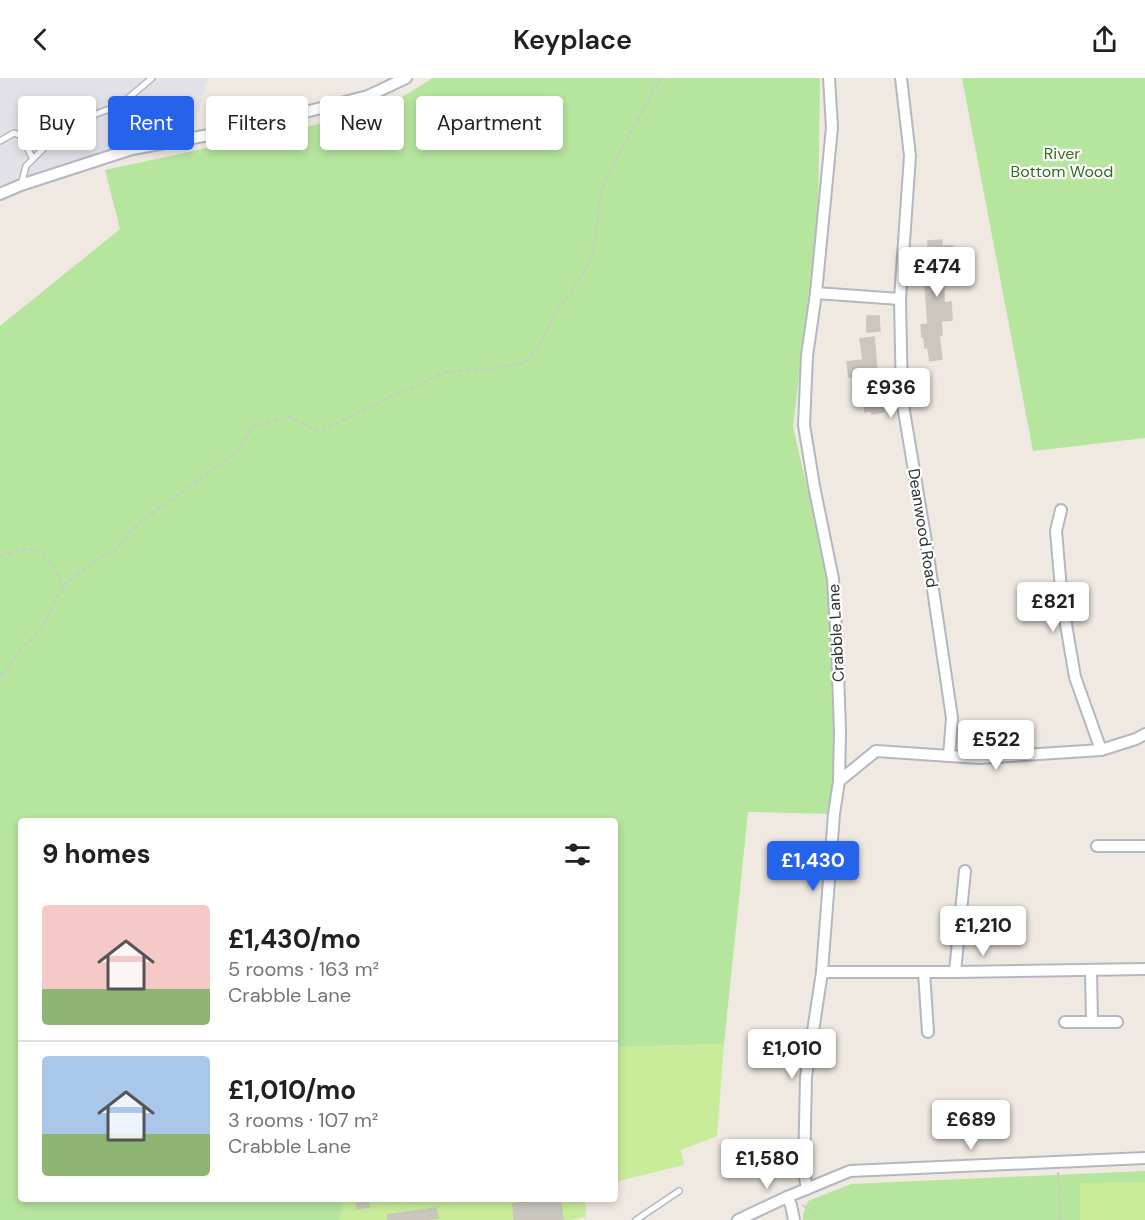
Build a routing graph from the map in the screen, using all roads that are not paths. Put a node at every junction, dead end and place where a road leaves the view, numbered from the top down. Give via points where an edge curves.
1 (152, 78) edge
2 (406, 78) edge
3 (829, 78) edge
4 (901, 78) edge
5 (0, 141) edge
6 (33, 159) junction
7 (21, 185) junction
8 (0, 194) edge
9 (816, 293) junction
10 (900, 299) junction
11 (1061, 510) dead end
12 (1145, 734) edge
13 (1101, 750) junction
14 (949, 756) junction
15 (839, 781) junction
16 (1097, 846) dead end
17 (1145, 846) edge
18 (965, 871) dead end
19 (1145, 969) edge
20 (1091, 970) junction
21 (822, 972) junction
22 (924, 972) junction
23 (955, 972) junction
24 (1065, 1022) dead end
25 (1092, 1022) junction
26 (1117, 1022) dead end
27 (928, 1032) dead end
28 (1145, 1158) edge
29 (807, 1189) junction
30 (679, 1191) dead end
31 (786, 1197) junction
32 (636, 1220) edge
33 (738, 1220) edge
34 (794, 1220) edge

1 - 6 lane via 120,105 88,117
2 - 7 street via 368,96 231,131 132,149
3 - 9 street, Crabble Lane via 832,126
4 - 10 street, Deanwood Road via 910,156
5 - 6 lane via 14,133 21,136
6 - 7 lane via 26,165
7 - 8 street
9 - 10 street
9 - 15 street, Crabble Lane via 807,356 804,424 833,579
10 - 14 street, Deanwood Road via 902,399 952,718
11 - 13 street via 1056,531 1062,601 1076,677
12 - 13 street
13 - 14 street via 979,758
14 - 15 street via 876,751
15 - 21 street, Crabble Lane
16 - 17 street
18 - 23 street
19 - 20 street
20 - 23 street
20 - 25 street
21 - 22 street
21 - 29 street, Crabble Lane via 806,1077
22 - 23 street
22 - 27 street
24 - 25 street
25 - 26 street
28 - 29 street via 850,1171
29 - 31 street
30 - 32 lane
31 - 33 street
31 - 34 street

